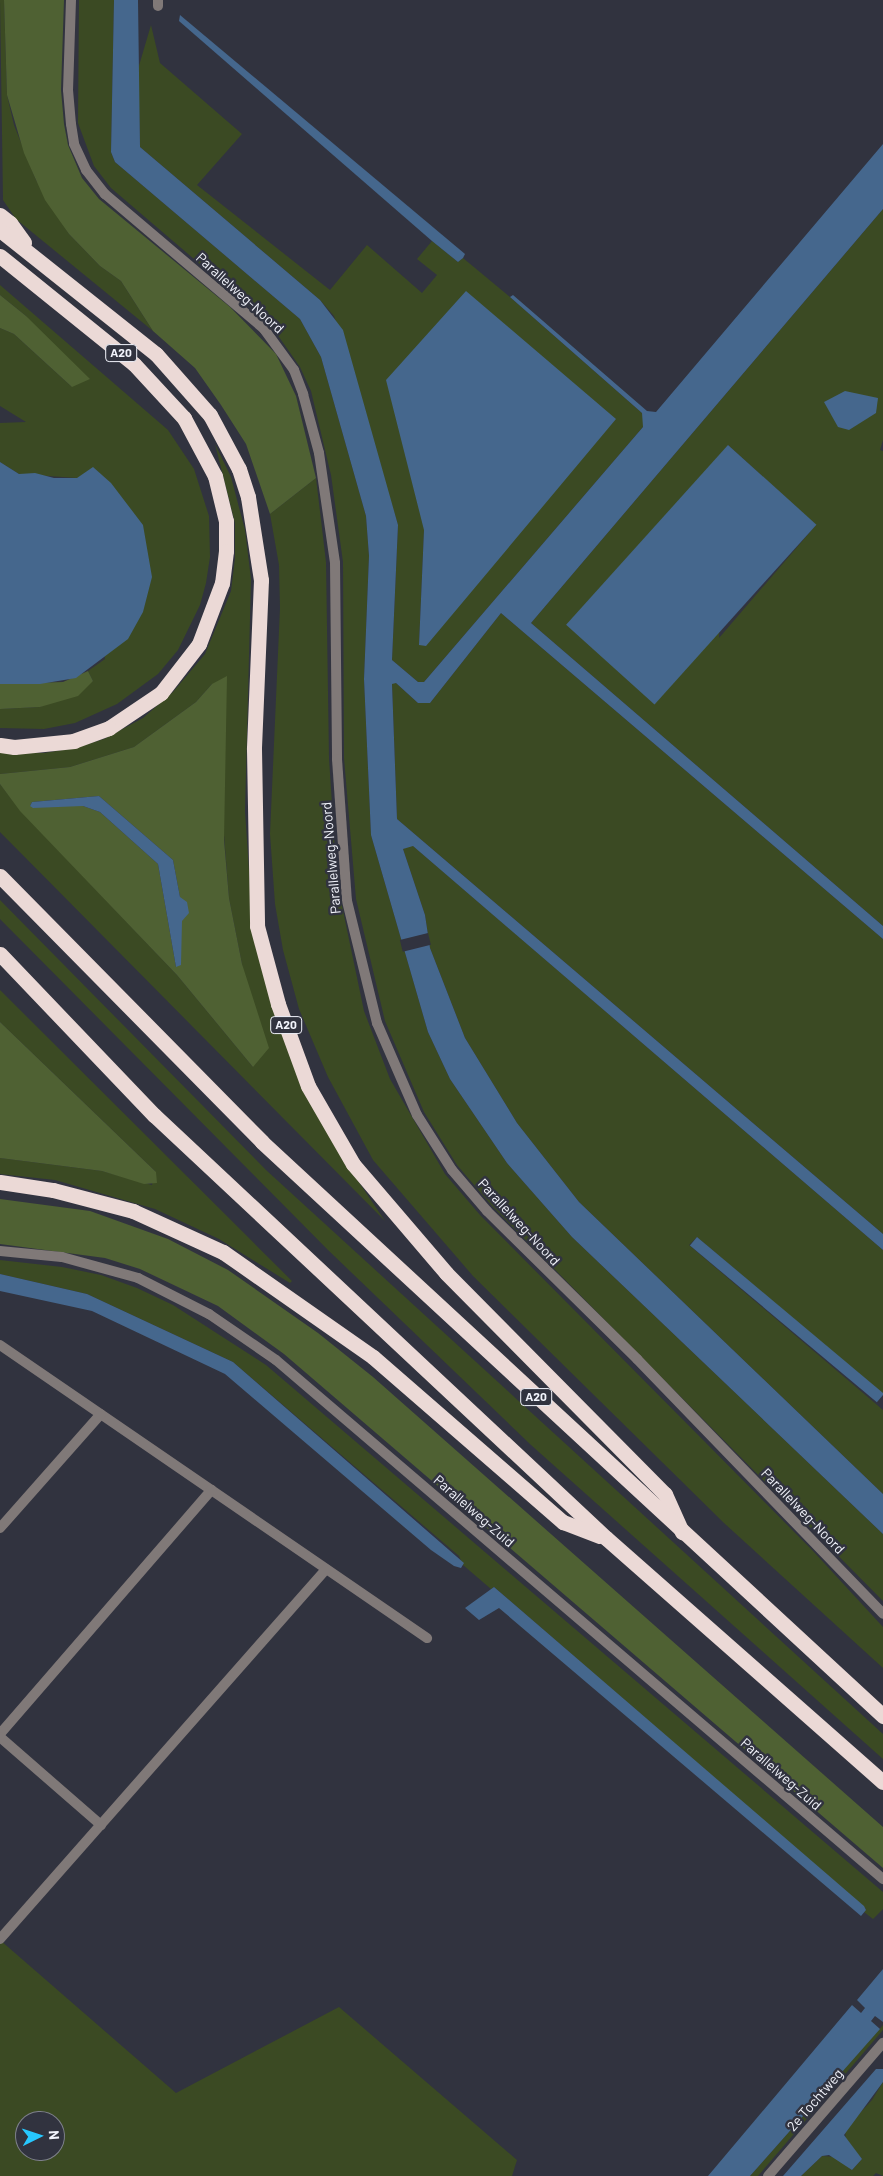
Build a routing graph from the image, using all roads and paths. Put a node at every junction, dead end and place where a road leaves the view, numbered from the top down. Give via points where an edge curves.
1 (71, 0) edge
2 (0, 215) edge
3 (0, 230) edge
4 (0, 256) edge
5 (34, 256) junction
6 (0, 268) edge
7 (21, 273) junction
8 (0, 746) edge
9 (0, 876) edge
10 (0, 954) edge
11 (0, 1182) edge
12 (0, 1252) edge
13 (0, 1345) edge
14 (101, 1414) junction
15 (211, 1490) junction
16 (0, 1528) edge
17 (682, 1532) junction
18 (606, 1538) junction
19 (326, 1569) junction
20 (883, 1614) edge
21 (427, 1638) dead end
22 (883, 1716) edge
23 (0, 1735) edge
24 (883, 1782) edge
25 (101, 1824) junction
26 (883, 1879) edge
27 (0, 1939) edge
28 (883, 2043) edge
29 (768, 2176) edge

1 - 20 street, Parallelweg-Noord via 70,115 74,144 86,170 105,194 264,329 294,370 303,394 319,453 335,563 337,759 347,901 377,1023 417,1115 452,1170 487,1212 637,1359
2 - 5 highway, A20 via 10,223
3 - 5 highway, A20
4 - 7 highway, A20
5 - 17 highway, A20 via 156,354 210,415 239,469 248,498 261,580 254,758 257,926 278,1004 308,1086 353,1164 446,1273 666,1494
6 - 7 highway, A20
7 - 8 highway, A20 via 134,364 184,418 215,476 226,521 226,551 222,583 199,644 161,693 108,728 74,741
9 - 17 highway, A20 via 262,1142
10 - 18 highway via 154,1114
11 - 18 highway via 53,1190 133,1211 223,1252 373,1357 562,1522
12 - 26 street, Parallelweg-Zuid via 62,1257 138,1278 210,1314 276,1360
13 - 14 street
14 - 15 street
14 - 16 street
15 - 19 street
15 - 23 street
17 - 22 highway, A20
18 - 24 highway
19 - 21 street
19 - 25 street
23 - 25 street
25 - 27 street
28 - 29 street, 2e Tochtweg

